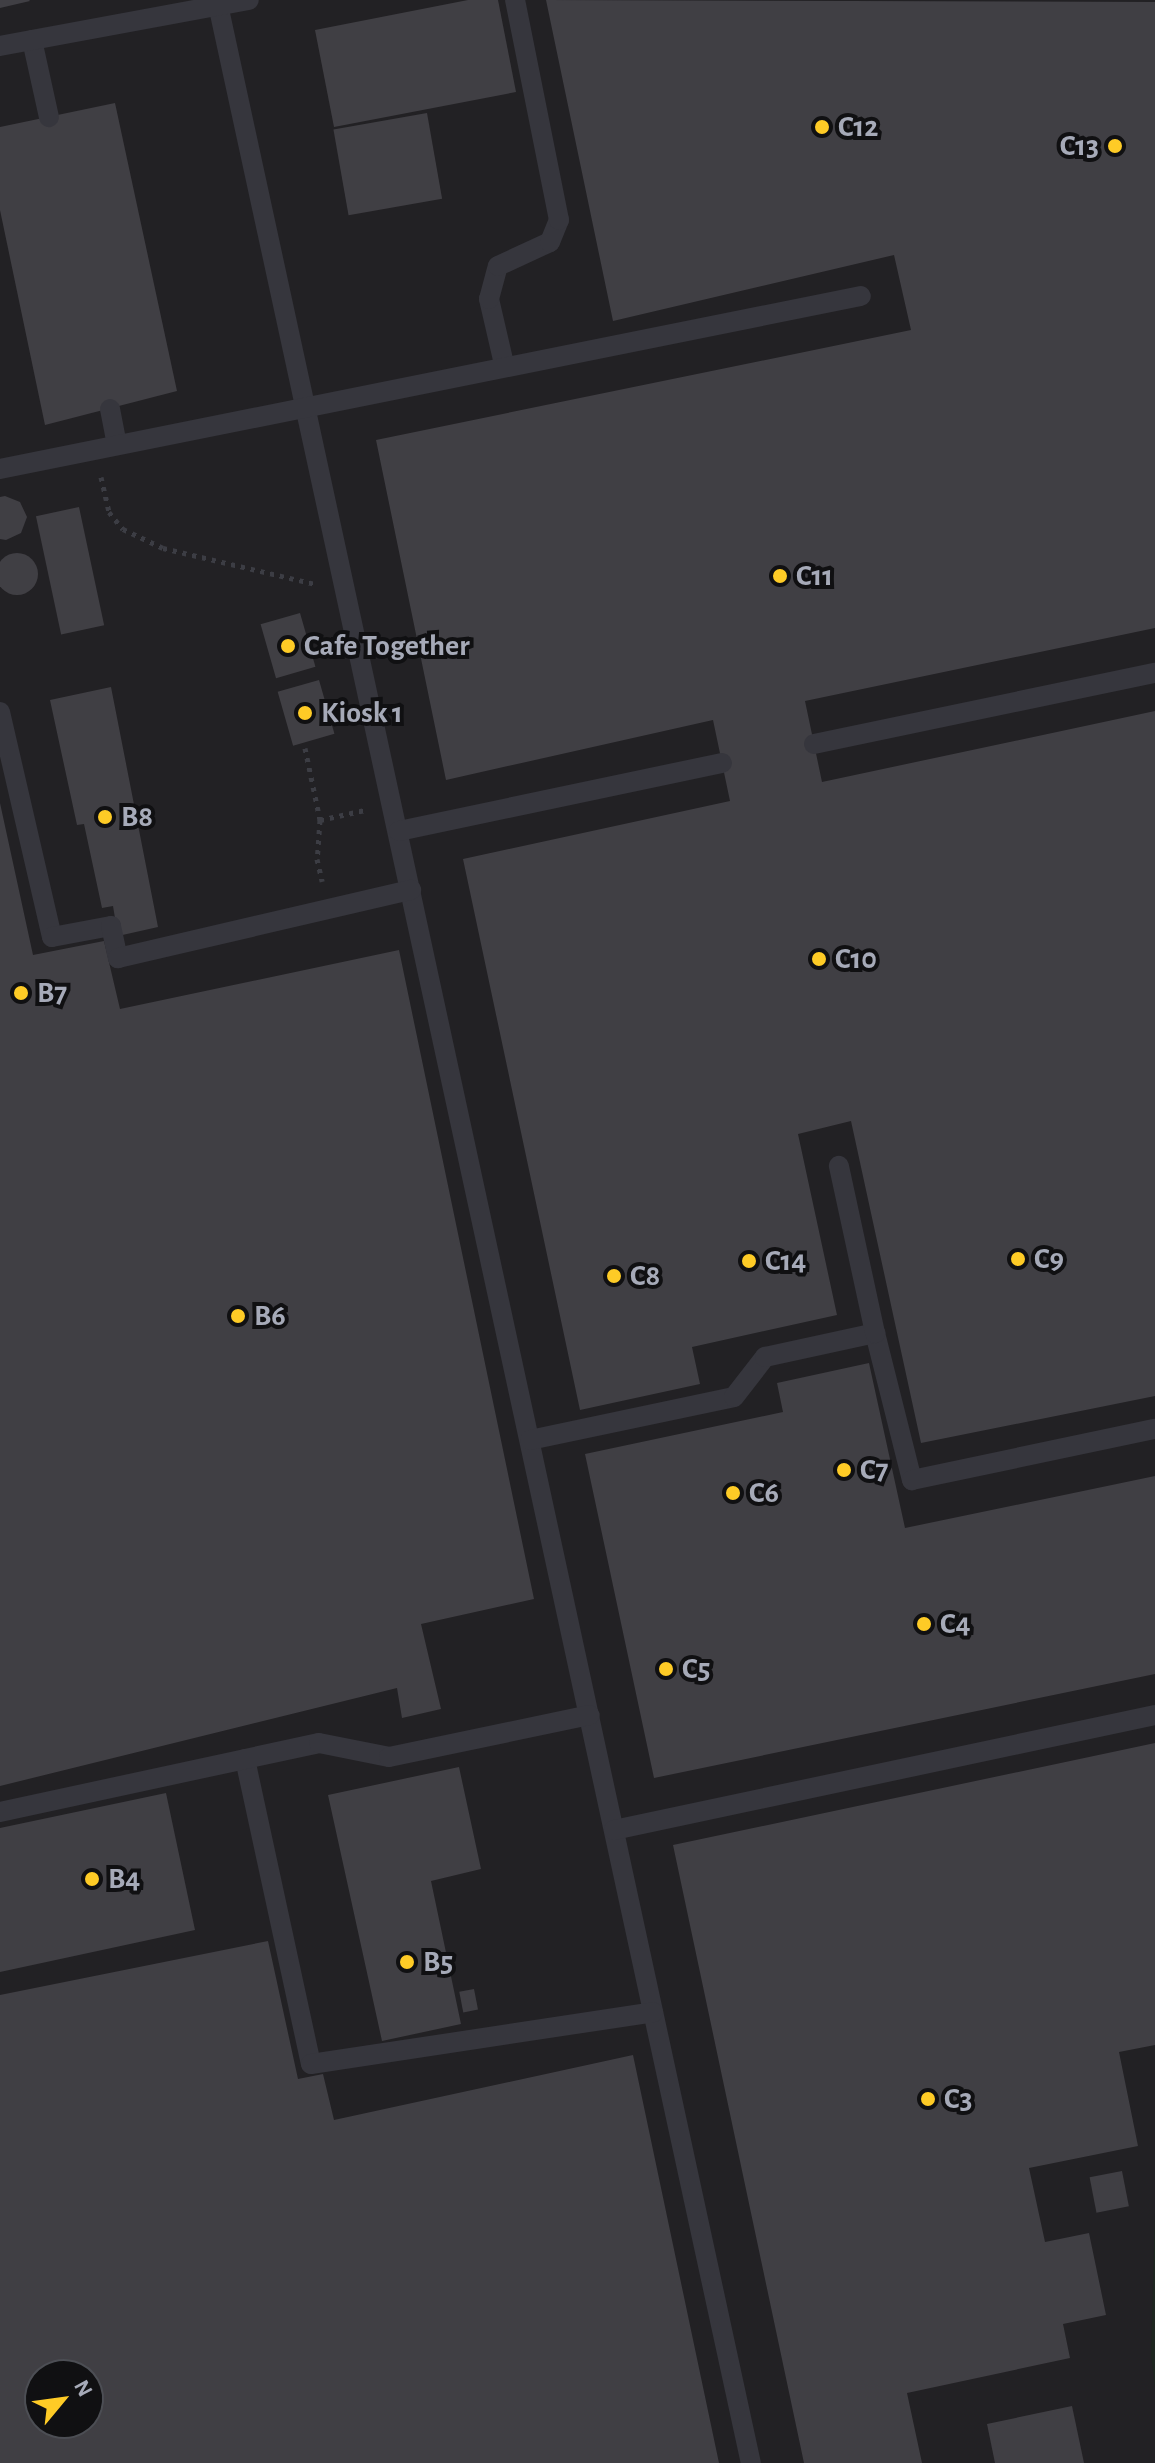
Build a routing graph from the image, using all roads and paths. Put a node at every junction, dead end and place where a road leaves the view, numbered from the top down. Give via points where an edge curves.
1 (249, 0) edge
2 (515, 0) edge
3 (218, 3) edge
4 (32, 40) junction
5 (0, 46) edge
6 (49, 117) dead end
7 (861, 296) dead end
8 (504, 364) junction
9 (305, 404) junction
10 (110, 409) dead end
11 (117, 444) junction
12 (94, 449) junction
13 (0, 469) edge
14 (347, 592) junction
15 (1155, 673) edge
16 (0, 712) edge
17 (814, 744) dead end
18 (305, 748) dead end
19 (722, 763) dead end
20 (393, 805) junction
21 (320, 820) junction
22 (399, 831) junction
23 (411, 890) junction
24 (328, 910) junction
25 (839, 1166) dead end
26 (875, 1333) junction
27 (1155, 1429) edge
28 (530, 1440) junction
29 (590, 1715) junction
30 (1155, 1715) edge
31 (245, 1759) junction
32 (0, 1812) edge
33 (614, 1830) junction
34 (653, 2012) junction
35 (751, 2463) edge

1 - 3 lane
2 - 8 lane via 559,220 550,242 498,266 489,299
3 - 4 lane
3 - 9 lane
4 - 5 lane
4 - 6 lane
7 - 8 lane
8 - 9 lane
9 - 11 lane
9 - 14 lane
10 - 11 lane
11 - 12 lane
12 - 13 lane
12 - 14 path via 109,512 123,529 163,548
14 - 20 lane
15 - 17 lane
16 - 24 lane via 52,937 111,926 118,958
18 - 21 path
19 - 22 lane
20 - 21 path
20 - 22 lane
21 - 24 path via 317,859
22 - 23 lane
23 - 24 lane
23 - 28 lane
25 - 26 lane
26 - 27 lane via 912,1480
26 - 28 lane via 765,1357 734,1397
28 - 29 lane
29 - 31 lane via 389,1757 319,1743
29 - 33 lane
30 - 33 lane
31 - 32 lane
31 - 34 lane via 311,2064
33 - 34 lane
34 - 35 lane

